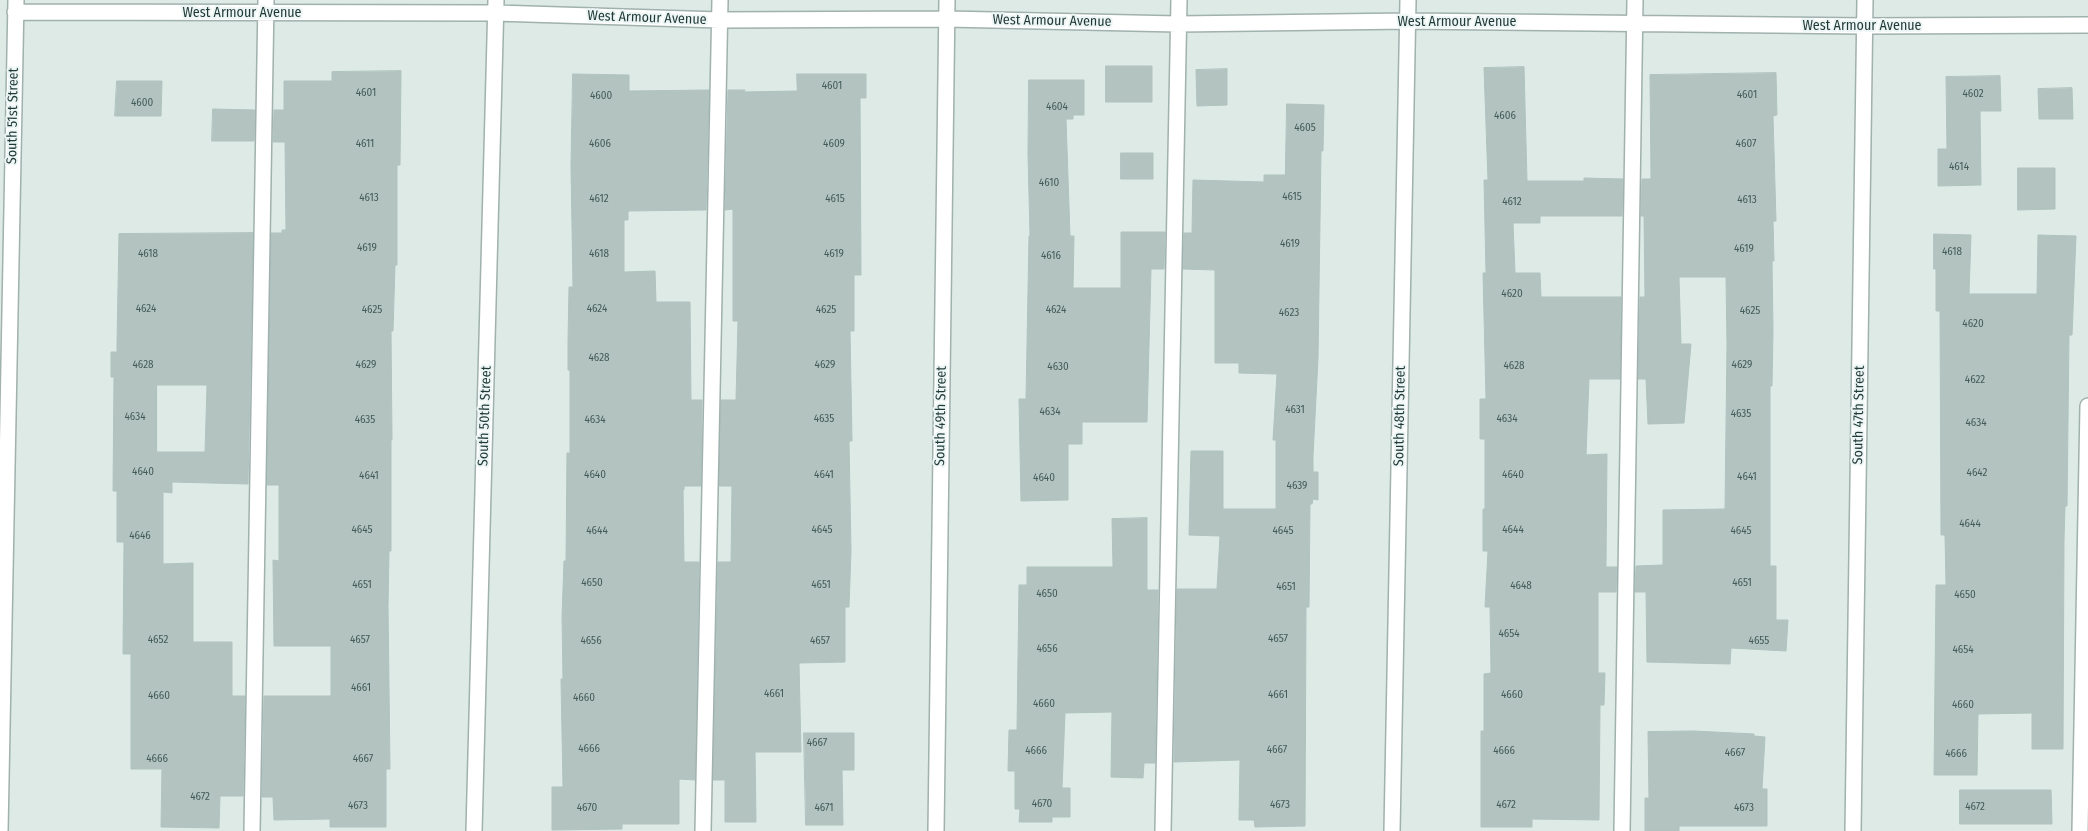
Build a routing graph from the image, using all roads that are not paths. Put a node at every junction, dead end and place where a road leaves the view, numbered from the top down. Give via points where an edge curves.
1 (720, 0) edge
2 (947, 0) edge
3 (1179, 0) edge
4 (1408, 0) edge
5 (1635, 0) edge
6 (1865, 0) edge
7 (15, 6) edge
8 (266, 6) edge
9 (496, 7) edge
10 (720, 20) junction
11 (947, 20) junction
12 (1408, 21) junction
13 (1178, 24) junction
14 (1635, 24) junction
15 (2088, 24) edge
16 (1865, 26) junction
17 (2088, 406) edge
18 (0, 831) edge
19 (252, 831) edge
20 (474, 831) edge
21 (703, 831) edge
22 (936, 831) edge
23 (1163, 831) edge
24 (1392, 831) edge
25 (1622, 831) edge
26 (1853, 831) edge
27 (2080, 831) edge

1 - 10 street
2 - 11 street, South 49th Street
3 - 13 street
4 - 12 street, South 48th Street
5 - 14 street
6 - 16 street, South 47th Street
7 - 8 street, West Armour Avenue
7 - 18 street, South 51st Street
8 - 9 street, West Armour Avenue
8 - 19 street
9 - 10 street, West Armour Avenue
9 - 20 street, South 50th Street
10 - 11 street, West Armour Avenue
10 - 21 street
11 - 13 street, West Armour Avenue
11 - 22 street, South 49th Street
12 - 13 street, West Armour Avenue
12 - 14 street, West Armour Avenue
12 - 24 street, South 48th Street
13 - 23 street
14 - 16 street, West Armour Avenue
14 - 25 street
15 - 16 street, West Armour Avenue
16 - 26 street, South 47th Street
17 - 27 street

